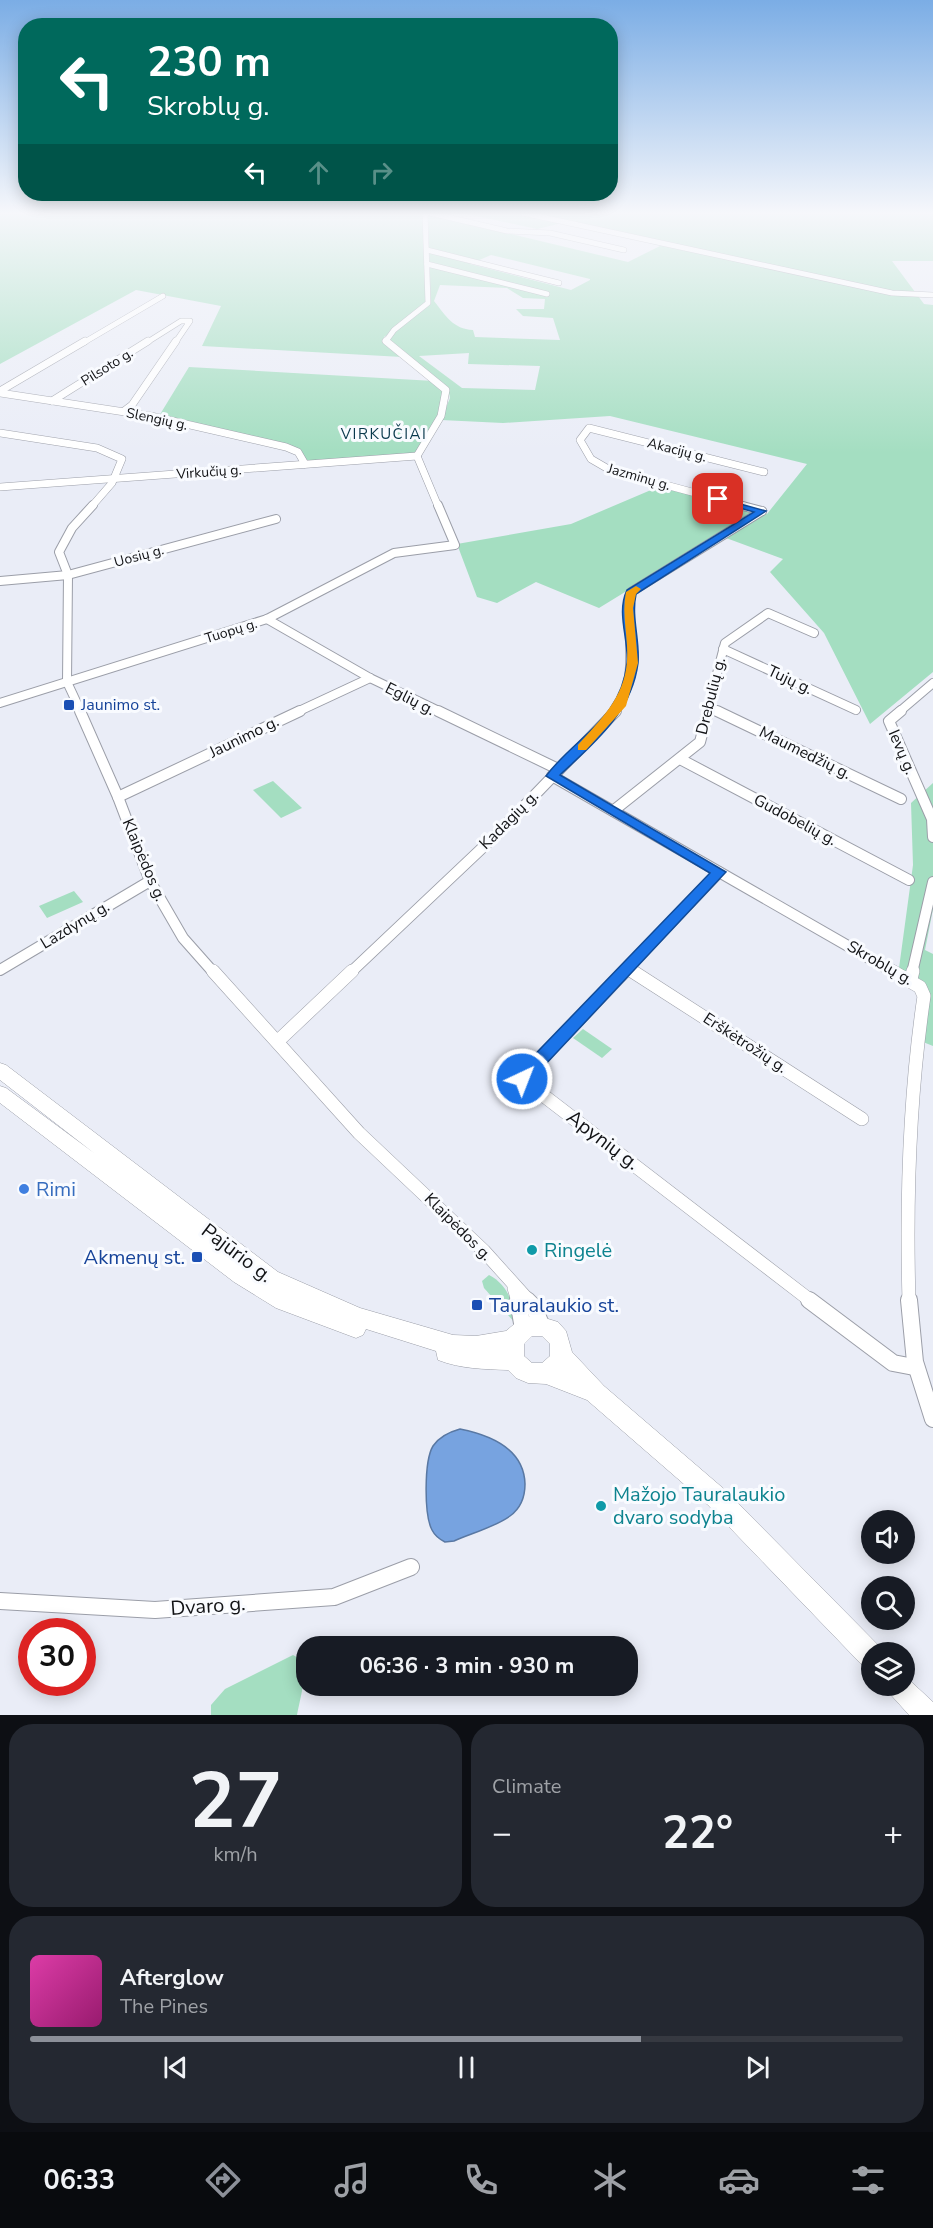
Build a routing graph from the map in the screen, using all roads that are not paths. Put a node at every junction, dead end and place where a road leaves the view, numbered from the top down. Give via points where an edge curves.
1 (428, 293) edge
2 (543, 293) edge
3 (893, 293) edge
4 (547, 294) dead end
5 (933, 295) edge
6 (163, 296) dead end
7 (0, 392) edge
8 (52, 401) junction
9 (124, 411) junction
10 (589, 428) joint
11 (0, 433) edge
12 (417, 456) junction
13 (305, 464) junction
14 (765, 472) dead end
15 (115, 478) junction
16 (0, 487) edge
17 (762, 511) joint
18 (276, 519) dead end
19 (68, 575) junction
20 (0, 581) edge
21 (267, 619) junction
22 (814, 633) dead end
23 (723, 649) junction
24 (370, 678) junction
25 (67, 682) junction
26 (933, 683) edge
27 (0, 703) edge
28 (710, 707) junction
29 (856, 710) dead end
30 (680, 759) junction
31 (555, 773) junction
32 (118, 797) junction
33 (901, 799) dead end
34 (613, 811) junction
35 (933, 837) edge
36 (719, 872) junction
37 (909, 880) dead end
38 (150, 881) junction
39 (933, 882) edge
40 (933, 887) edge
41 (627, 968) junction
42 (0, 970) edge
43 (911, 979) junction
44 (278, 1041) junction
45 (0, 1070) edge
46 (0, 1093) edge
47 (862, 1119) dead end
48 (523, 1339) junction
49 (562, 1356) junction
50 (914, 1367) junction
51 (546, 1373) junction
52 (596, 1394) junction
53 (933, 1419) edge
54 (411, 1567) dead end
55 (0, 1601) edge
56 (861, 1646) edge
57 (909, 1696) edge
58 (927, 1715) edge

1 - 12 street via 428,303 422,312 389,334 386,341 446,390 442,413
2 - 4 street
3 - 5 street
6 - 7 street
7 - 8 street, Slengių g.
8 - 9 street, Slengių g.
8 - 9 street, Pilsoto g. via 181,321 190,321
9 - 13 street, Slengių g. via 286,447 298,452
10 - 14 street, Akacijų g.
10 - 17 street, Jazminų g. via 580,440 584,453 610,471
11 - 15 street via 111,452 122,459
12 - 13 street, Virkučių g.
12 - 21 street, Tuopų g. via 455,545 394,553
13 - 15 street, Virkučių g.
15 - 16 street, Virkučių g.
15 - 19 street, Klaipėdos g. via 60,546 59,556
17 - 31 street, Kadagių g. via 631,592 628,608 632,663 620,706
18 - 19 street, Uosių g.
19 - 20 street, Uosių g.
19 - 25 street, Klaipėdos g.
21 - 24 street, Eglių g.
21 - 25 street, Tuopų g.
22 - 23 street, Drebulių g. via 768,613 725,643
23 - 28 street, Drebulių g.
23 - 29 street, Tujų g.
24 - 31 street, Eglių g.
24 - 32 street, Jaunimo g.
25 - 27 street, Tuopų g.
25 - 32 street, Klaipėdos g.
26 - 35 street, Ievų g. via 889,721 932,819
28 - 30 street, Drebulių g. via 700,742
28 - 33 street, Maumedžių g.
30 - 34 street, Drebulių g.
30 - 37 street, Gudobelių g.
31 - 34 street, Skroblų g.
31 - 44 street, Kadagių g. via 497,834
32 - 38 street, Klaipėdos g.
34 - 36 street, Skroblų g.
36 - 41 street, Apynių g.
36 - 43 street, Skroblų g.
38 - 42 street, Lazdynų g.
38 - 44 street, Klaipėdos g. via 183,938
39 - 40 street
40 - 43 street
41 - 47 street, Erškėtrožių g.
41 - 50 street, Apynių g. via 522,1079 857,1337 893,1363
43 - 50 street, Skroblų g. via 924,996 912,1067 905,1203
44 - 48 street, Klaipėdos g. via 359,1133 450,1217 513,1285 522,1312
45 - 48 main road, Pajūrio g. via 262,1272 290,1289 349,1316 453,1346
46 - 48 main road, Pajūrio g. via 241,1275 283,1301 316,1316 467,1358
48 - 49 main road, Pajūrio g. via 556,1335
48 - 51 main road, Pajūrio g. via 525,1371
49 - 51 main road
49 - 52 main road, Pajūrio g.
50 - 53 street, Skroblų g.
51 - 52 main road, Pajūrio g.
52 - 56 main road, Pajūrio g. via 744,1525
54 - 55 street, Dvaro g. via 334,1597 155,1610
57 - 58 main road

